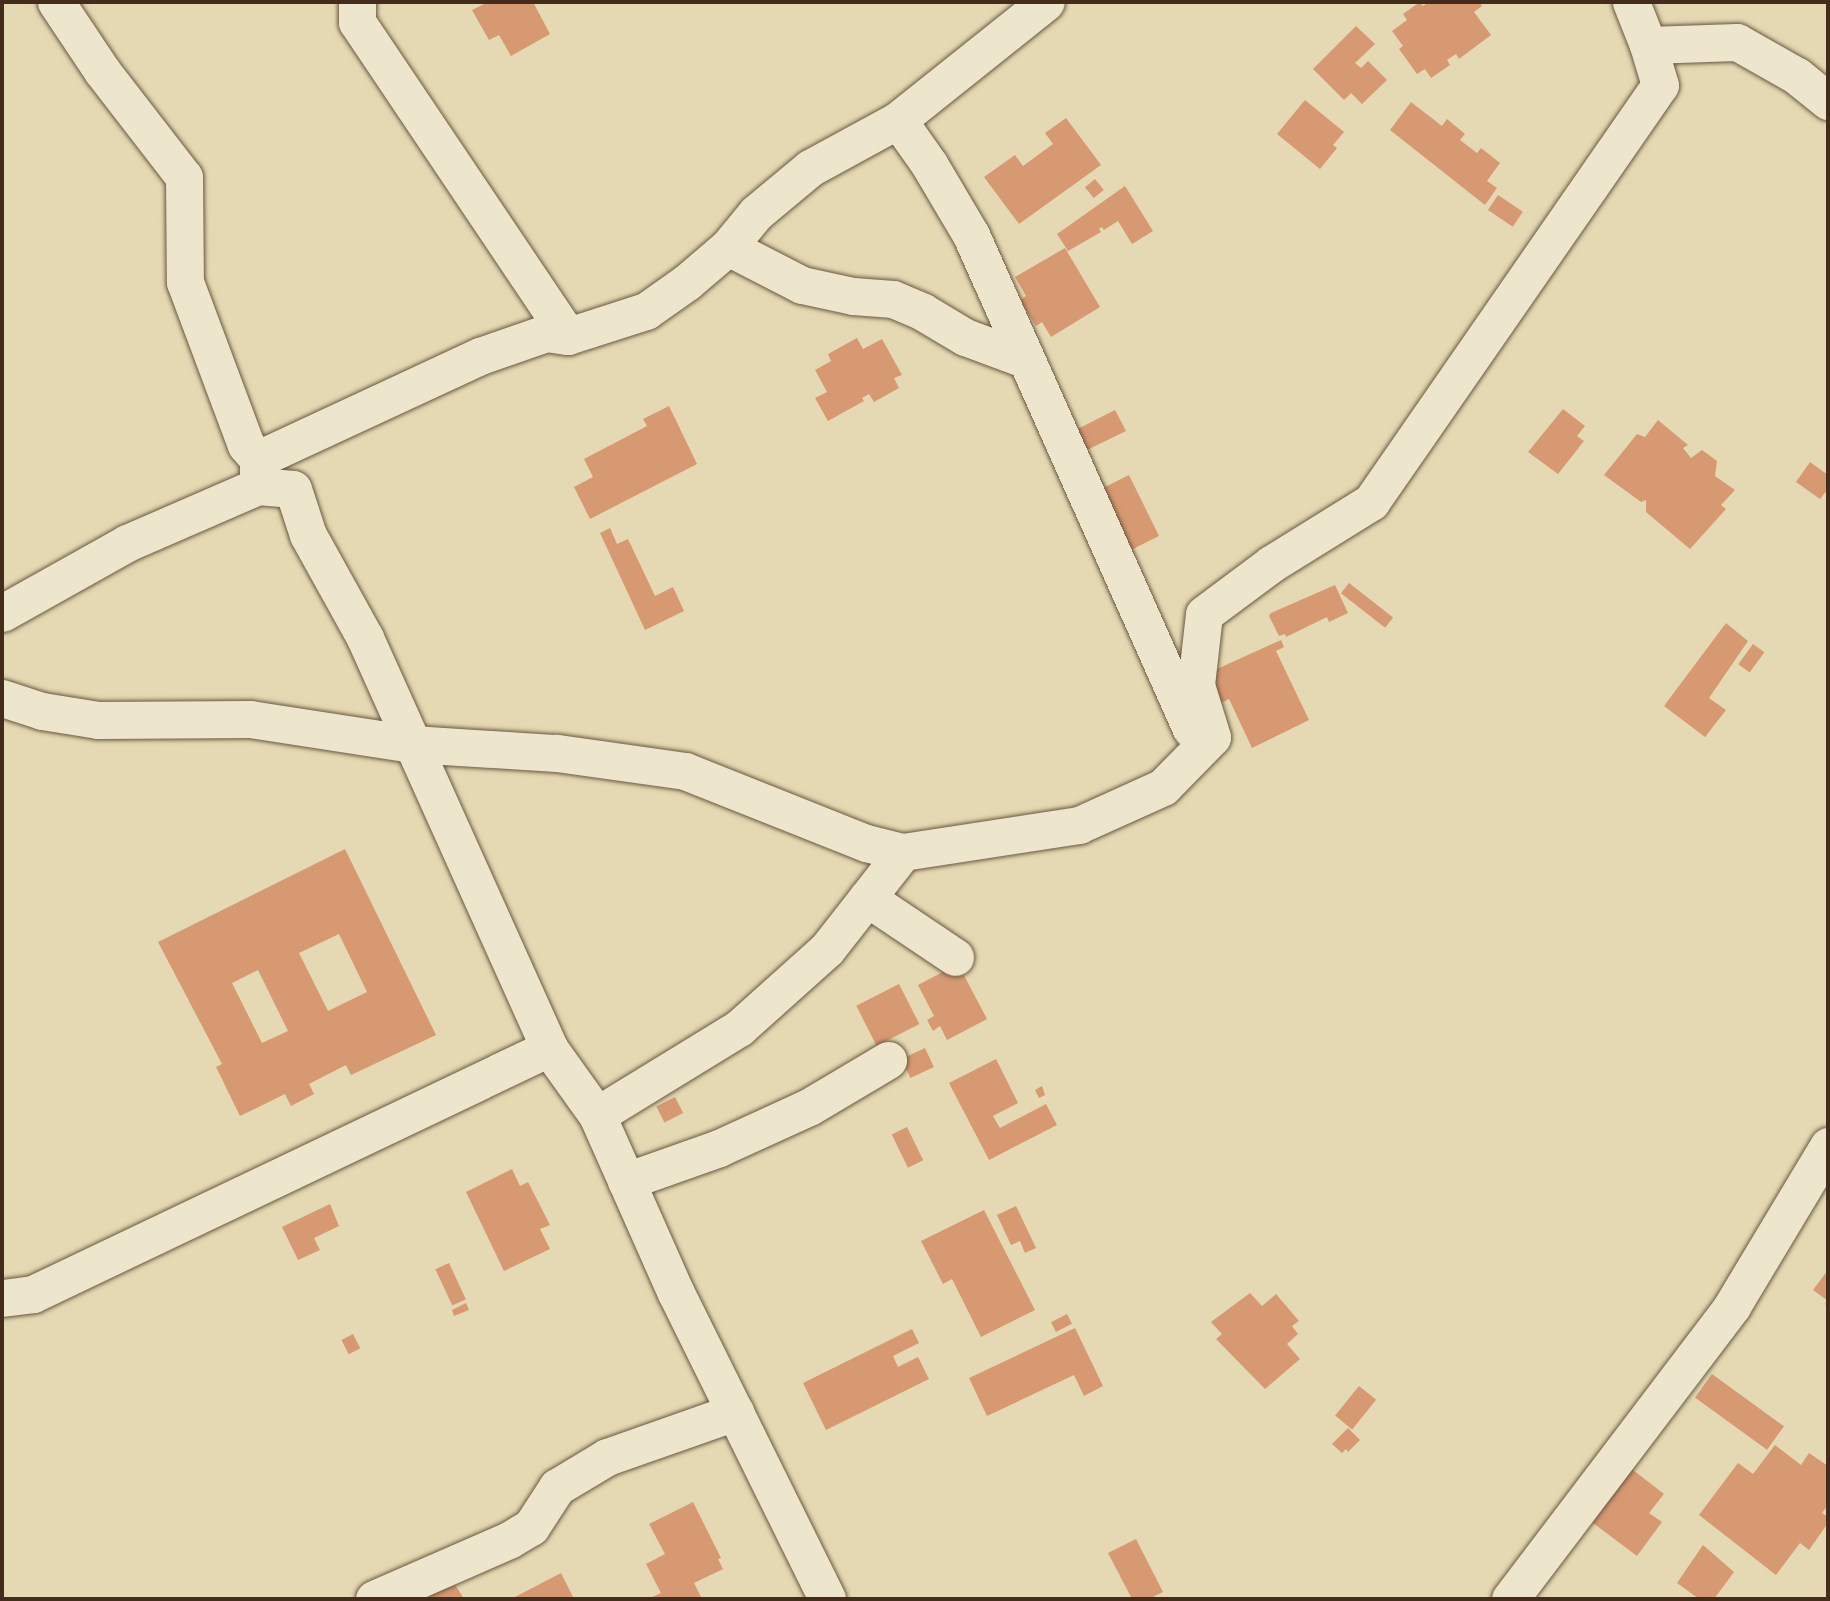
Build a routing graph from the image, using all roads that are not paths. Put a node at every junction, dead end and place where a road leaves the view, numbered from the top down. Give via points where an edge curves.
1 (56, 2) edge
2 (357, 2) edge
3 (1046, 2) edge
4 (1631, 2) edge
5 (1648, 45) junction
6 (1828, 101) edge
7 (898, 120) junction
8 (727, 247) junction
9 (568, 336) junction
10 (1024, 359) junction
11 (258, 472) junction
12 (2, 613) edge
13 (2, 698) edge
14 (412, 744) junction
15 (1200, 749) junction
16 (903, 852) junction
17 (867, 898) junction
18 (955, 957) dead end
19 (549, 1048) junction
20 (888, 1060) dead end
21 (597, 1115) junction
22 (1825, 1161) edge
23 (626, 1181) junction
24 (2, 1298) edge
25 (735, 1412) junction
26 (374, 1599) edge
27 (827, 1599) edge
28 (1510, 1599) edge

1 - 11 street via 102,71 184,177 185,282
2 - 9 street via 357,22
3 - 7 street
4 - 5 street
5 - 6 street via 1737,42 1797,76
5 - 15 street via 1660,85 1371,502 1272,564 1204,614 1196,685 1212,737
7 - 8 street via 810,169 756,213
7 - 10 street via 971,235
8 - 9 street via 646,311
8 - 10 street via 802,285 893,299 965,337
9 - 11 street via 546,333 480,356
10 - 15 street
11 - 12 street
11 - 14 street via 293,489 307,535 365,638
13 - 14 street via 42,711 98,720 250,719
14 - 16 street via 556,752 685,771 866,843
14 - 19 street
15 - 16 street via 1163,787 1079,825
16 - 17 street
17 - 18 street
17 - 21 street via 827,949 739,1028
19 - 21 street
19 - 24 street via 33,1294
20 - 23 street via 809,1107 719,1148
21 - 23 street
22 - 28 street via 1732,1306
23 - 25 street
25 - 26 street via 607,1457 557,1487 531,1527
25 - 27 street

